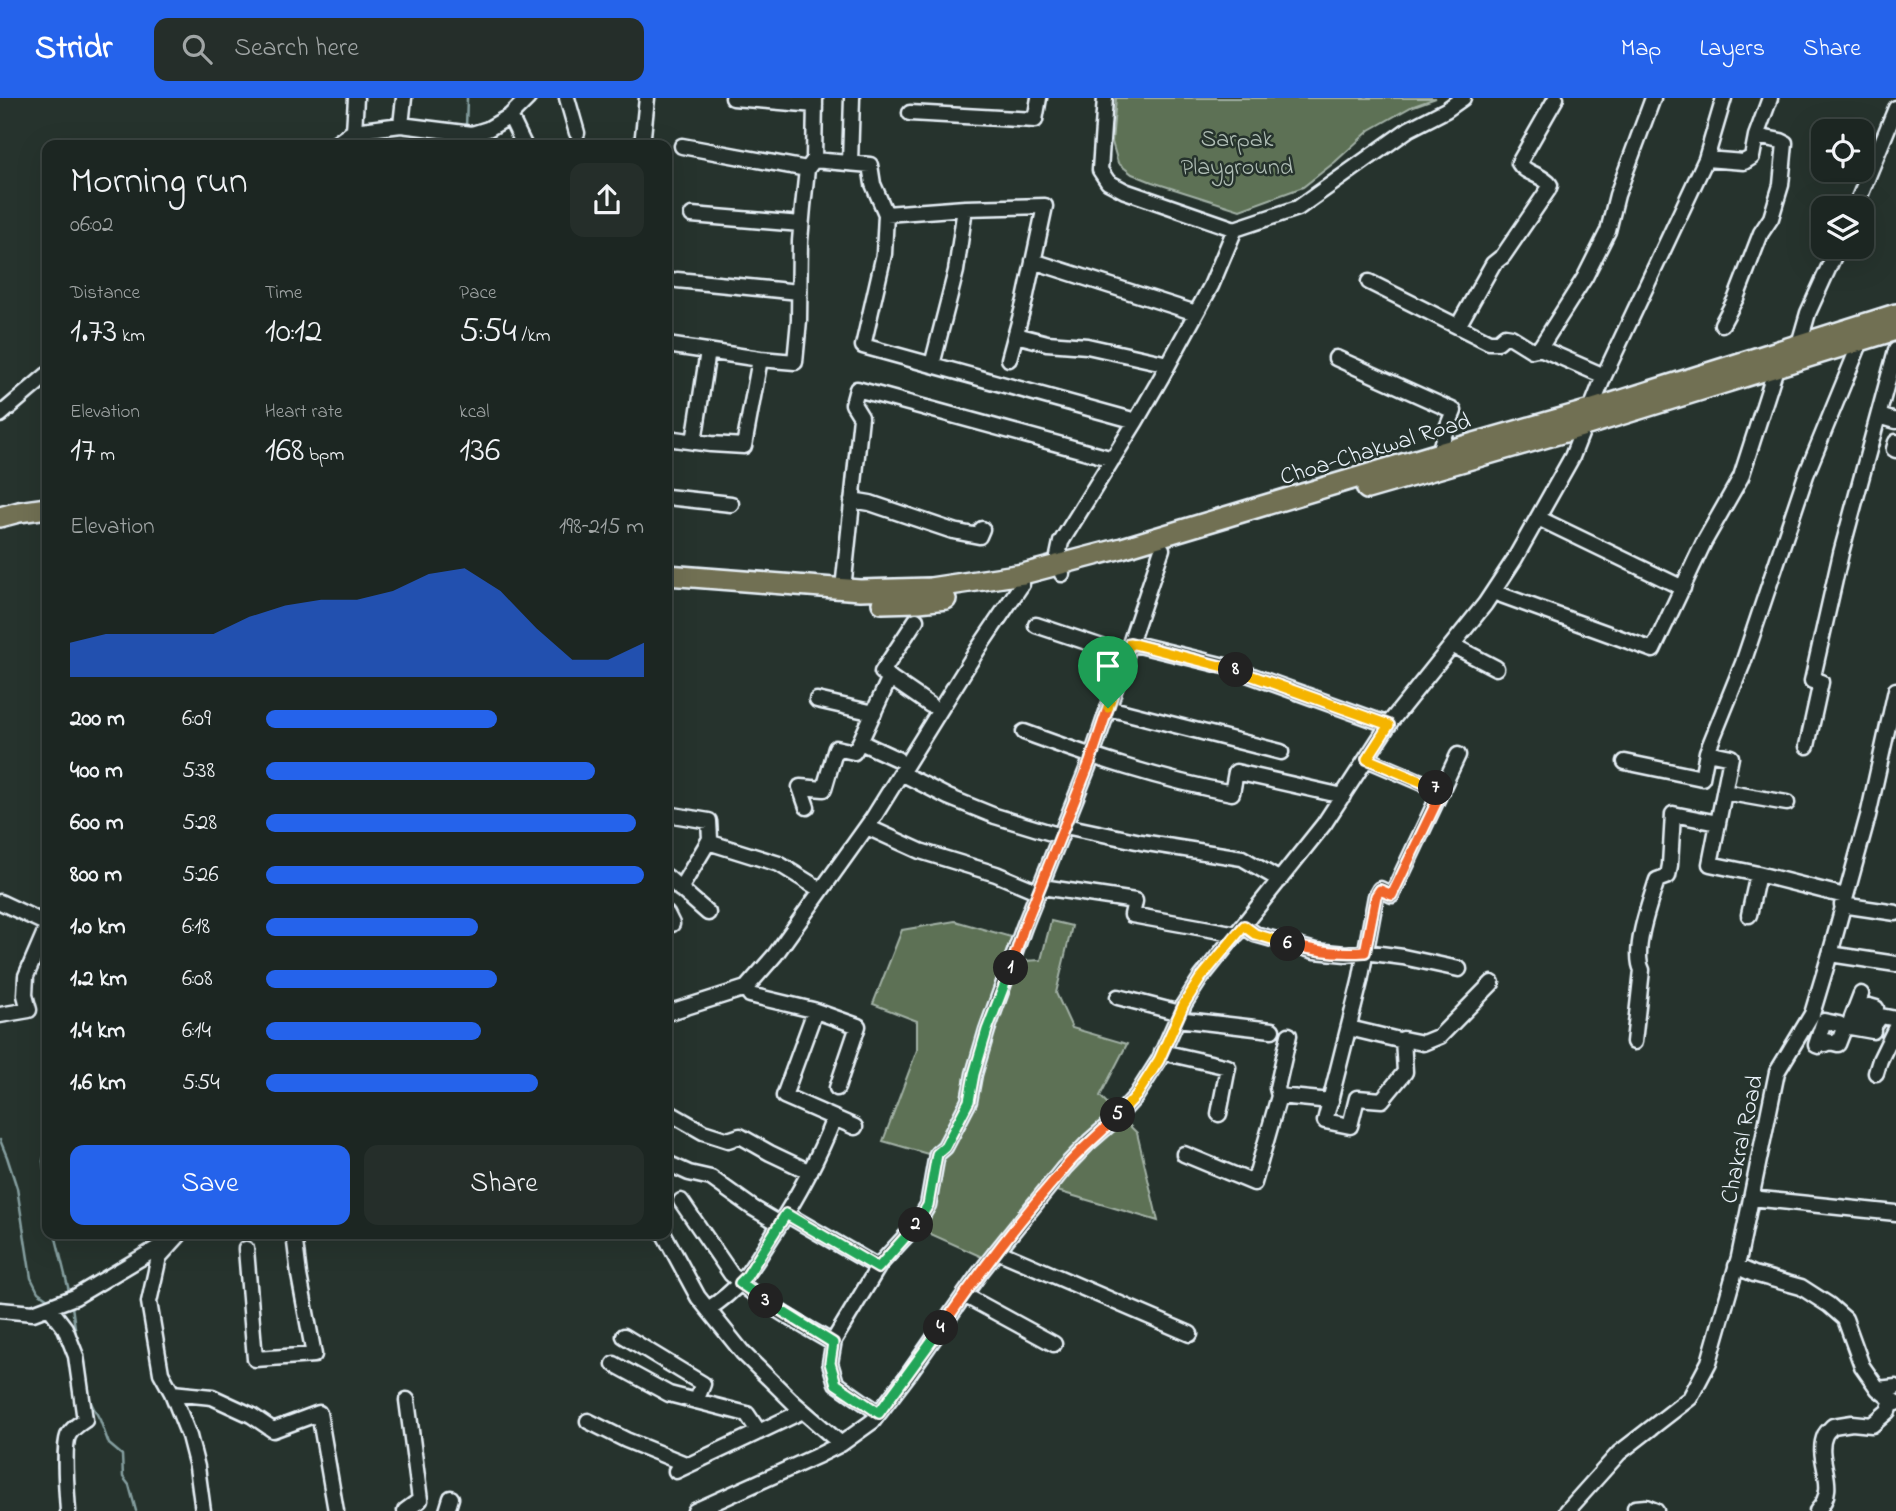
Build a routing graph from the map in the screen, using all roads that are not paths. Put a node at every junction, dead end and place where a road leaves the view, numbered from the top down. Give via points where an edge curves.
1 (356, 98) edge
2 (404, 98) edge
3 (528, 98) edge
4 (567, 98) edge
5 (647, 98) edge
6 (733, 98) edge
7 (852, 98) edge
8 (1039, 98) edge
9 (1105, 98) edge
10 (1463, 98) edge
11 (1556, 98) edge
12 (1653, 98) edge
13 (1724, 98) edge
14 (1770, 98) edge
15 (815, 102) edge
16 (1896, 108) edge
17 (910, 113) dead end
18 (510, 116) junction
19 (401, 125) junction
20 (354, 131) junction
21 (577, 133) dead end
22 (1756, 136) junction
23 (341, 140) edge
24 (522, 140) edge
25 (643, 140) edge
26 (682, 146) dead end
27 (1706, 159) junction
28 (850, 163) junction
29 (811, 165) junction
30 (1860, 196) edge
31 (965, 208) junction
32 (886, 214) junction
33 (692, 215) dead end
34 (801, 224) junction
35 (1235, 229) junction
36 (1833, 259) edge
37 (1033, 261) junction
38 (677, 280) dead end
39 (1369, 282) dead end
40 (799, 292) junction
41 (1196, 313) junction
42 (1896, 314) edge
43 (1722, 324) dead end
44 (1458, 326) junction
45 (1896, 330) edge
46 (1016, 335) junction
47 (1861, 341) junction
48 (1799, 344) junction
49 (672, 346) edge
50 (1540, 348) junction
51 (1896, 350) edge
52 (708, 351) junction
53 (1336, 358) dead end
54 (760, 359) junction
55 (1009, 359) dead end
56 (1168, 364) junction
57 (932, 365) junction
58 (1776, 368) junction
59 (1604, 376) junction
60 (42, 379) edge
61 (0, 415) edge
62 (1879, 416) junction
63 (1587, 418) junction
64 (1136, 421) junction
65 (1896, 421) edge
66 (672, 439) edge
67 (694, 442) junction
68 (1896, 442) edge
69 (1896, 450) edge
70 (1439, 453) junction
71 (1113, 459) junction
72 (42, 496) edge
73 (672, 497) edge
74 (852, 500) junction
75 (732, 503) dead end
76 (0, 505) edge
77 (42, 509) edge
78 (0, 517) edge
79 (1538, 518) junction
80 (982, 529) dead end
81 (1162, 549) junction
82 (1060, 570) junction
83 (672, 575) edge
84 (672, 584) edge
85 (1022, 584) junction
86 (1682, 588) junction
87 (851, 589) junction
88 (1493, 592) junction
89 (916, 620) dead end
90 (1036, 625) dead end
91 (1452, 645) junction
92 (1128, 649) junction
93 (1496, 668) dead end
94 (890, 677) junction
95 (1895, 697) edge
96 (817, 699) dead end
97 (930, 705) dead end
98 (1108, 708) junction
99 (874, 713) junction
100 (1389, 725) junction
101 (1024, 732) dead end
102 (860, 742) junction
103 (1807, 746) dead end
104 (1281, 752) dead end
105 (1707, 752) junction
106 (1458, 755) dead end
107 (1092, 757) junction
108 (1367, 759) junction
109 (1625, 762) dead end
110 (899, 766) junction
111 (1442, 791) junction
112 (1724, 792) junction
113 (1343, 796) junction
114 (1787, 803) dead end
115 (807, 807) dead end
116 (672, 817) edge
117 (1718, 823) junction
118 (867, 827) junction
119 (1063, 831) junction
120 (708, 842) junction
121 (1758, 874) junction
122 (1280, 880) junction
123 (672, 881) edge
124 (680, 888) junction
125 (821, 890) junction
126 (1040, 890) junction
127 (1844, 900) junction
128 (0, 902) edge
129 (708, 913) dead end
130 (1896, 913) edge
131 (1749, 915) dead end
132 (42, 923) edge
133 (1240, 930) junction
134 (42, 937) edge
135 (1365, 952) junction
136 (1830, 954) junction
137 (1896, 964) edge
138 (1459, 968) dead end
139 (1492, 983) dead end
140 (746, 988) junction
141 (1861, 994) dead end
142 (1118, 997) dead end
143 (672, 1011) edge
144 (815, 1011) junction
145 (1812, 1014) junction
146 (0, 1015) edge
147 (1179, 1016) junction
148 (1883, 1023) edge
149 (1839, 1024) dead end
150 (1349, 1028) junction
151 (1272, 1030) dead end
152 (1289, 1035) dead end
153 (1404, 1041) junction
154 (1634, 1042) dead end
155 (1162, 1052) junction
156 (1876, 1073) dead end
157 (837, 1088) dead end
158 (1279, 1096) junction
159 (1331, 1101) junction
160 (672, 1114) edge
161 (1219, 1114) dead end
162 (834, 1118) junction
163 (855, 1126) dead end
164 (1184, 1154) dead end
165 (672, 1165) edge
166 (810, 1172) junction
167 (1751, 1198) junction
168 (681, 1201) dead end
169 (1896, 1213) edge
170 (783, 1219) junction
171 (172, 1239) edge
172 (175, 1239) edge
173 (295, 1239) edge
174 (667, 1239) edge
175 (246, 1249) dead end
176 (997, 1251) junction
177 (1736, 1266) junction
178 (878, 1268) junction
179 (740, 1283) junction
180 (964, 1295) junction
181 (49, 1307) junction
182 (0, 1310) edge
183 (708, 1310) junction
184 (1190, 1334) dead end
185 (624, 1336) dead end
186 (833, 1343) junction
187 (1054, 1344) dead end
188 (614, 1364) dead end
189 (172, 1394) junction
190 (1894, 1396) edge
191 (407, 1401) dead end
192 (696, 1401) junction
193 (803, 1411) junction
194 (879, 1413) junction
195 (588, 1421) dead end
196 (759, 1432) junction
197 (841, 1444) junction
198 (1634, 1508) dead end
199 (68, 1511) edge
200 (202, 1511) edge
201 (335, 1511) edge
202 (405, 1511) edge
203 (695, 1511) edge
204 (1567, 1511) edge
205 (1656, 1511) edge
206 (1817, 1511) edge

1 - 20 street
2 - 19 street
3 - 18 street
4 - 21 street
5 - 25 street
6 - 15 street
7 - 28 street
8 - 17 street via 1035,120
9 - 35 street via 1100,170 1108,182
10 - 35 street via 1409,128 1298,208
11 - 44 street via 1519,163 1547,181 1548,190 1503,257 1493,264
12 - 50 street via 1608,231 1586,277
13 - 27 street
14 - 22 street
15 - 29 street
16 - 30 street
18 - 19 street via 488,129 466,133
18 - 24 street
19 - 20 street
20 - 23 street
22 - 27 street via 1749,160
22 - 43 street via 1785,144 1781,185 1771,218
26 - 29 street
27 - 59 street
28 - 29 street
28 - 32 street via 870,165
29 - 34 street
31 - 32 street
31 - 37 street via 1045,206
31 - 57 street via 956,271
32 - 57 street via 884,254 863,346
33 - 34 street
34 - 40 street
35 - 41 street
36 - 48 street
37 - 41 street
37 - 46 street
38 - 40 street
39 - 44 street
40 - 54 street via 796,362
41 - 56 street
42 - 48 highway, Choa-Chakwal Road
44 - 50 street via 1493,343 1511,337 1532,350
45 - 47 highway
46 - 55 street
46 - 56 street
47 - 58 highway
47 - 105 street via 1806,475 1743,663
48 - 63 highway, Choa-Chakwal Road
49 - 52 street
50 - 59 street
51 - 62 street
52 - 54 street
52 - 67 street
53 - 70 street via 1454,411
54 - 67 street via 744,446
56 - 64 street
57 - 64 street
58 - 63 highway
58 - 86 street via 1741,477
59 - 63 street
60 - 61 street
62 - 65 street
62 - 103 street via 1812,681 1821,682
63 - 70 highway, Choa-Chakwal Road
63 - 79 street via 1572,457
63 - 81 highway
64 - 71 street
66 - 67 street
68 - 69 street
70 - 82 highway, Choa-Chakwal Road
71 - 74 street via 857,389 853,404 861,416
71 - 82 street via 1061,542
72 - 76 highway
73 - 75 street
74 - 80 street via 953,531 979,536
74 - 87 street
77 - 78 highway
79 - 86 street
79 - 88 street
81 - 82 highway
81 - 92 street
82 - 85 highway
82 - 87 highway, Choa-Chakwal Road via 930,589
83 - 87 highway, Choa-Chakwal Road
84 - 85 highway via 884,603 954,598
85 - 110 street
86 - 88 street via 1653,650
88 - 91 street
89 - 94 street via 882,671
90 - 92 street
91 - 93 street
91 - 100 street
92 - 98 street
92 - 100 street via 1225,666
94 - 97 street
94 - 99 street
95 - 127 street, Chakral Road
96 - 99 street
98 - 104 street
98 - 107 street
99 - 102 street
100 - 108 street
101 - 107 street
102 - 110 street
102 - 115 street via 854,752 836,748 824,789 800,787
105 - 109 street via 1702,778
105 - 112 street via 1731,757
106 - 111 street
107 - 113 street via 1232,793 1236,772
107 - 119 street
108 - 111 street
108 - 113 street
110 - 118 street
110 - 119 street via 948,797 995,816
111 - 135 street via 1392,895 1380,890 1376,896
112 - 114 street
112 - 117 street
113 - 122 street
116 - 120 street via 709,821
117 - 121 street via 1710,864
117 - 154 street via 1673,814 1668,876 1657,880 1643,930
118 - 125 street
118 - 126 street via 920,851
119 - 122 street via 1242,858
119 - 126 street
120 - 124 street
120 - 125 street via 779,864
121 - 127 street
121 - 131 street
122 - 133 street
123 - 124 street
124 - 129 street
125 - 140 street
126 - 133 street via 1135,901 1132,915
126 - 178 street via 987,1030 969,1101 937,1154 928,1205
127 - 130 street
127 - 136 street, Chakral Road
128 - 132 street
133 - 135 street via 1315,951
133 - 147 street via 1200,979
134 - 146 street via 26,976 29,1010
135 - 138 street
135 - 150 street
136 - 137 street
136 - 145 street, Chakral Road
139 - 153 street via 1440,1036 1423,1043
140 - 143 street
140 - 144 street via 750,995
141 - 148 street via 1851,1020 1870,1024 1876,1008 1869,1006
142 - 147 street
144 - 157 street via 858,1026
144 - 162 street via 784,1096
145 - 148 street
145 - 167 street, Chakral Road via 1777,1072
147 - 151 street
147 - 155 street
148 - 149 street via 1873,1031 1845,1026 1838,1044 1826,1041 1816,1045 1824,1021
148 - 156 street
150 - 153 street
150 - 159 street
152 - 158 street
153 - 159 street via 1405,1072 1381,1100 1357,1098 1350,1126 1325,1121
155 - 161 street via 1228,1067
155 - 176 street via 1136,1096 1064,1168
158 - 159 street
158 - 164 street via 1254,1183
160 - 166 street via 728,1140 740,1136
162 - 163 street
162 - 166 street
165 - 170 street via 710,1178
166 - 170 street
167 - 169 street
167 - 177 street, Chakral Road
168 - 179 street
170 - 178 street
170 - 179 street
171 - 181 street via 75,1297
172 - 189 street via 159,1256 149,1302 161,1373
173 - 175 street via 314,1355 255,1359
174 - 183 street
176 - 180 street
176 - 184 street
177 - 190 street via 1801,1287 1829,1305 1845,1319 1862,1366 1878,1389
177 - 204 street, Chakral Road via 1709,1362 1690,1398 1619,1454
178 - 186 street
179 - 183 street
179 - 186 street
180 - 187 street
180 - 194 street
181 - 182 street via 33,1313
181 - 199 street via 65,1328 76,1356 85,1420 67,1438
183 - 193 street via 743,1353
185 - 192 street via 703,1384
186 - 194 street via 830,1363 836,1384
188 - 192 street via 669,1394
189 - 200 street via 197,1467
189 - 201 street via 212,1397 273,1430 319,1413
190 - 206 street via 1888,1411 1872,1425 1833,1426 1825,1435 1826,1495
191 - 202 street via 420,1500
192 - 196 street via 747,1414
193 - 196 street
193 - 197 street
194 - 197 street
195 - 196 street via 682,1468
197 - 203 street
198 - 205 street

